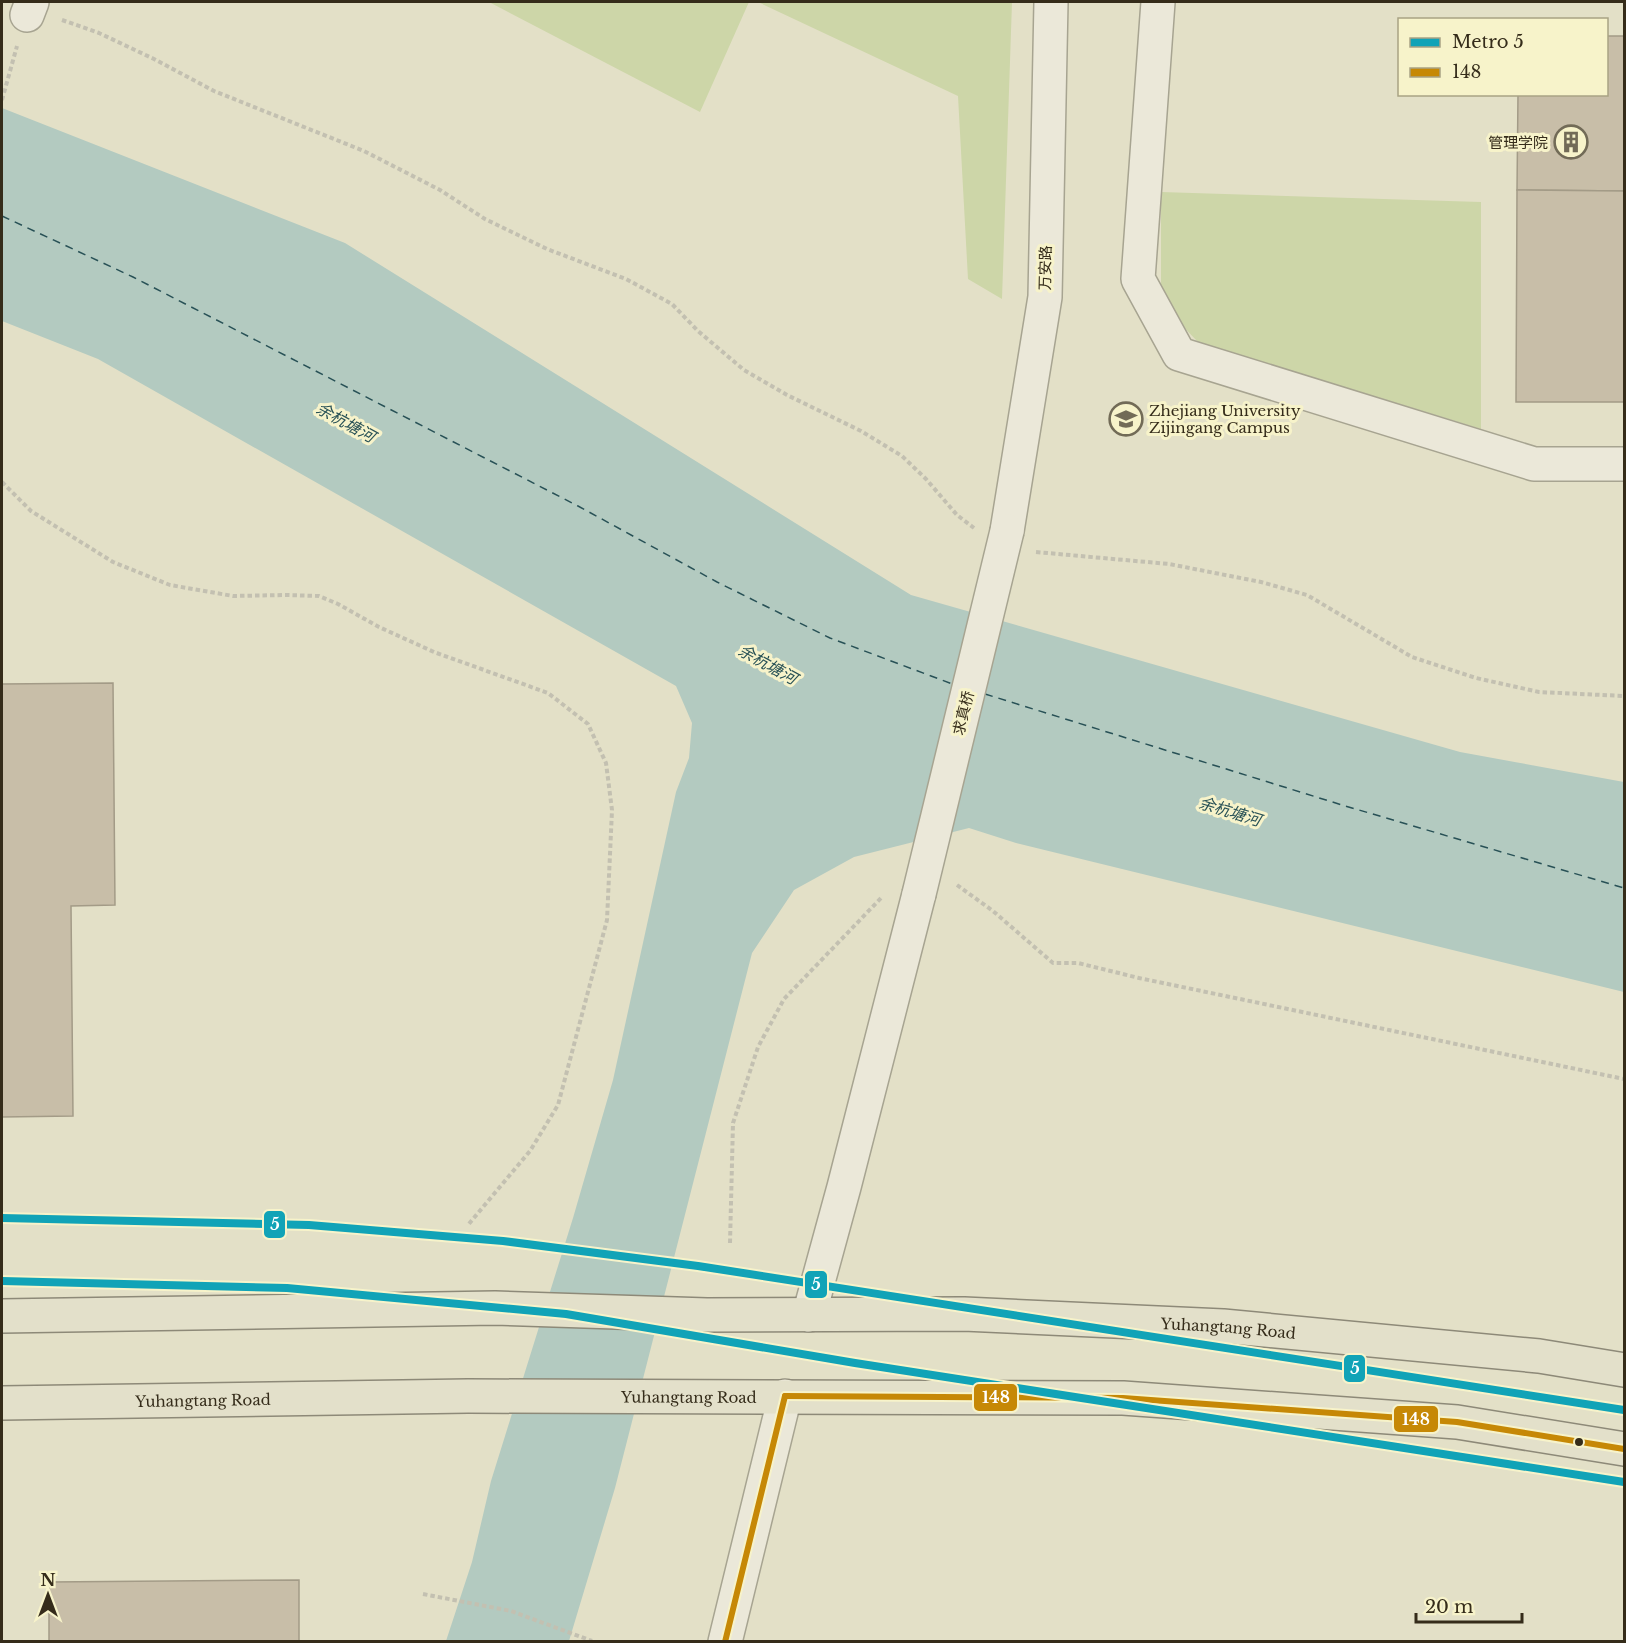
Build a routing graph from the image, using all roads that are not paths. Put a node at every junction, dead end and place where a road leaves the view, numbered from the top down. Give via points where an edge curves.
1 (1051, 2) edge
2 (1158, 2) edge
3 (1624, 464) edge
4 (1005, 538) joint
5 (809, 1315) junction
6 (2, 1316) edge
7 (1624, 1370) edge
8 (785, 1396) junction
9 (2, 1403) edge
10 (1624, 1449) edge
11 (725, 1641) edge

1 - 4 street, 万安路 via 1045,297
2 - 3 street via 1138,279 1179,354 1534,464
4 - 5 street, 求真桥, bridge
5 - 6 main road, Yuhangtang Road via 495,1308
5 - 7 main road, Yuhangtang Road via 964,1314 1223,1326 1539,1356
8 - 9 main road, Yuhangtang Road
8 - 10 main road, Yuhangtang Road via 1123,1398 1457,1422
8 - 11 street

